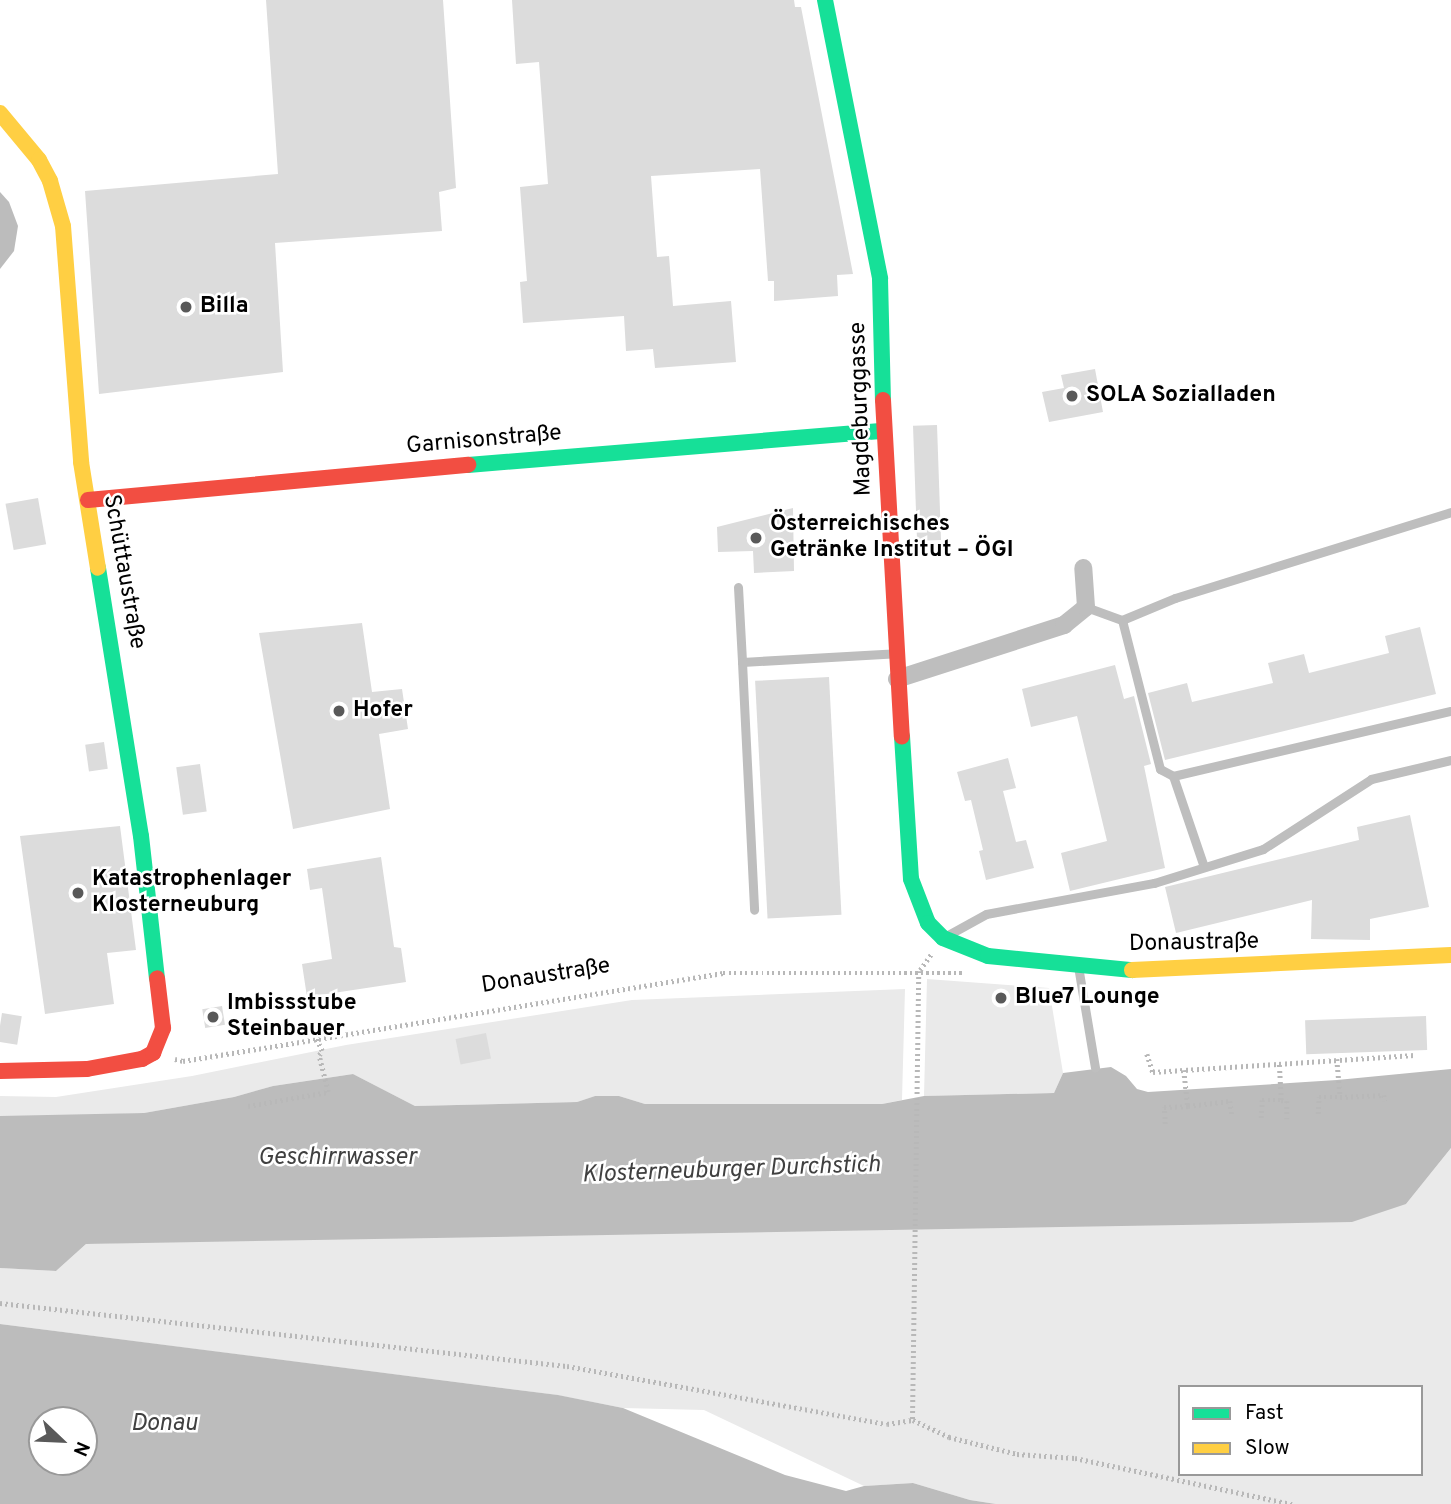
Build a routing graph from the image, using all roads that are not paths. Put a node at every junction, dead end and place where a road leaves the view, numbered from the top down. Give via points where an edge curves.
1 (825, 0) edge
2 (0, 113) edge
3 (884, 431) junction
4 (88, 500) junction
5 (1451, 512) edge
6 (1083, 568) dead end
7 (738, 587) dead end
8 (1086, 607) junction
9 (1122, 620) junction
10 (896, 653) junction
11 (741, 662) junction
12 (897, 679) junction
13 (1451, 711) edge
14 (1451, 760) edge
15 (1173, 776) junction
16 (1204, 867) junction
17 (754, 910) dead end
18 (943, 938) junction
19 (1451, 955) edge
20 (1078, 965) junction
21 (1095, 1068) dead end
22 (0, 1072) edge

1 - 3 street, Magdeburggasse via 880,279
2 - 4 street, Schüttaustraße via 39,160 63,226 78,429
3 - 4 street, Garnisonstraße
3 - 10 street, Magdeburggasse
4 - 22 street, Schüttaustraße via 141,836 163,1028 153,1053 142,1059 86,1069
5 - 9 lane via 1175,598
6 - 8 street
7 - 11 lane
8 - 9 lane
8 - 12 street via 1064,625
9 - 15 lane via 1160,769
10 - 11 lane
10 - 12 street, Magdeburggasse
11 - 17 lane
12 - 18 street, Magdeburggasse via 911,878 928,923
13 - 15 lane
14 - 16 lane via 1371,779 1263,849
15 - 16 lane
16 - 18 lane via 1154,883 986,914
18 - 20 street, Donaustraße via 988,957
19 - 20 street, Donaustraße via 1135,970
20 - 21 lane

